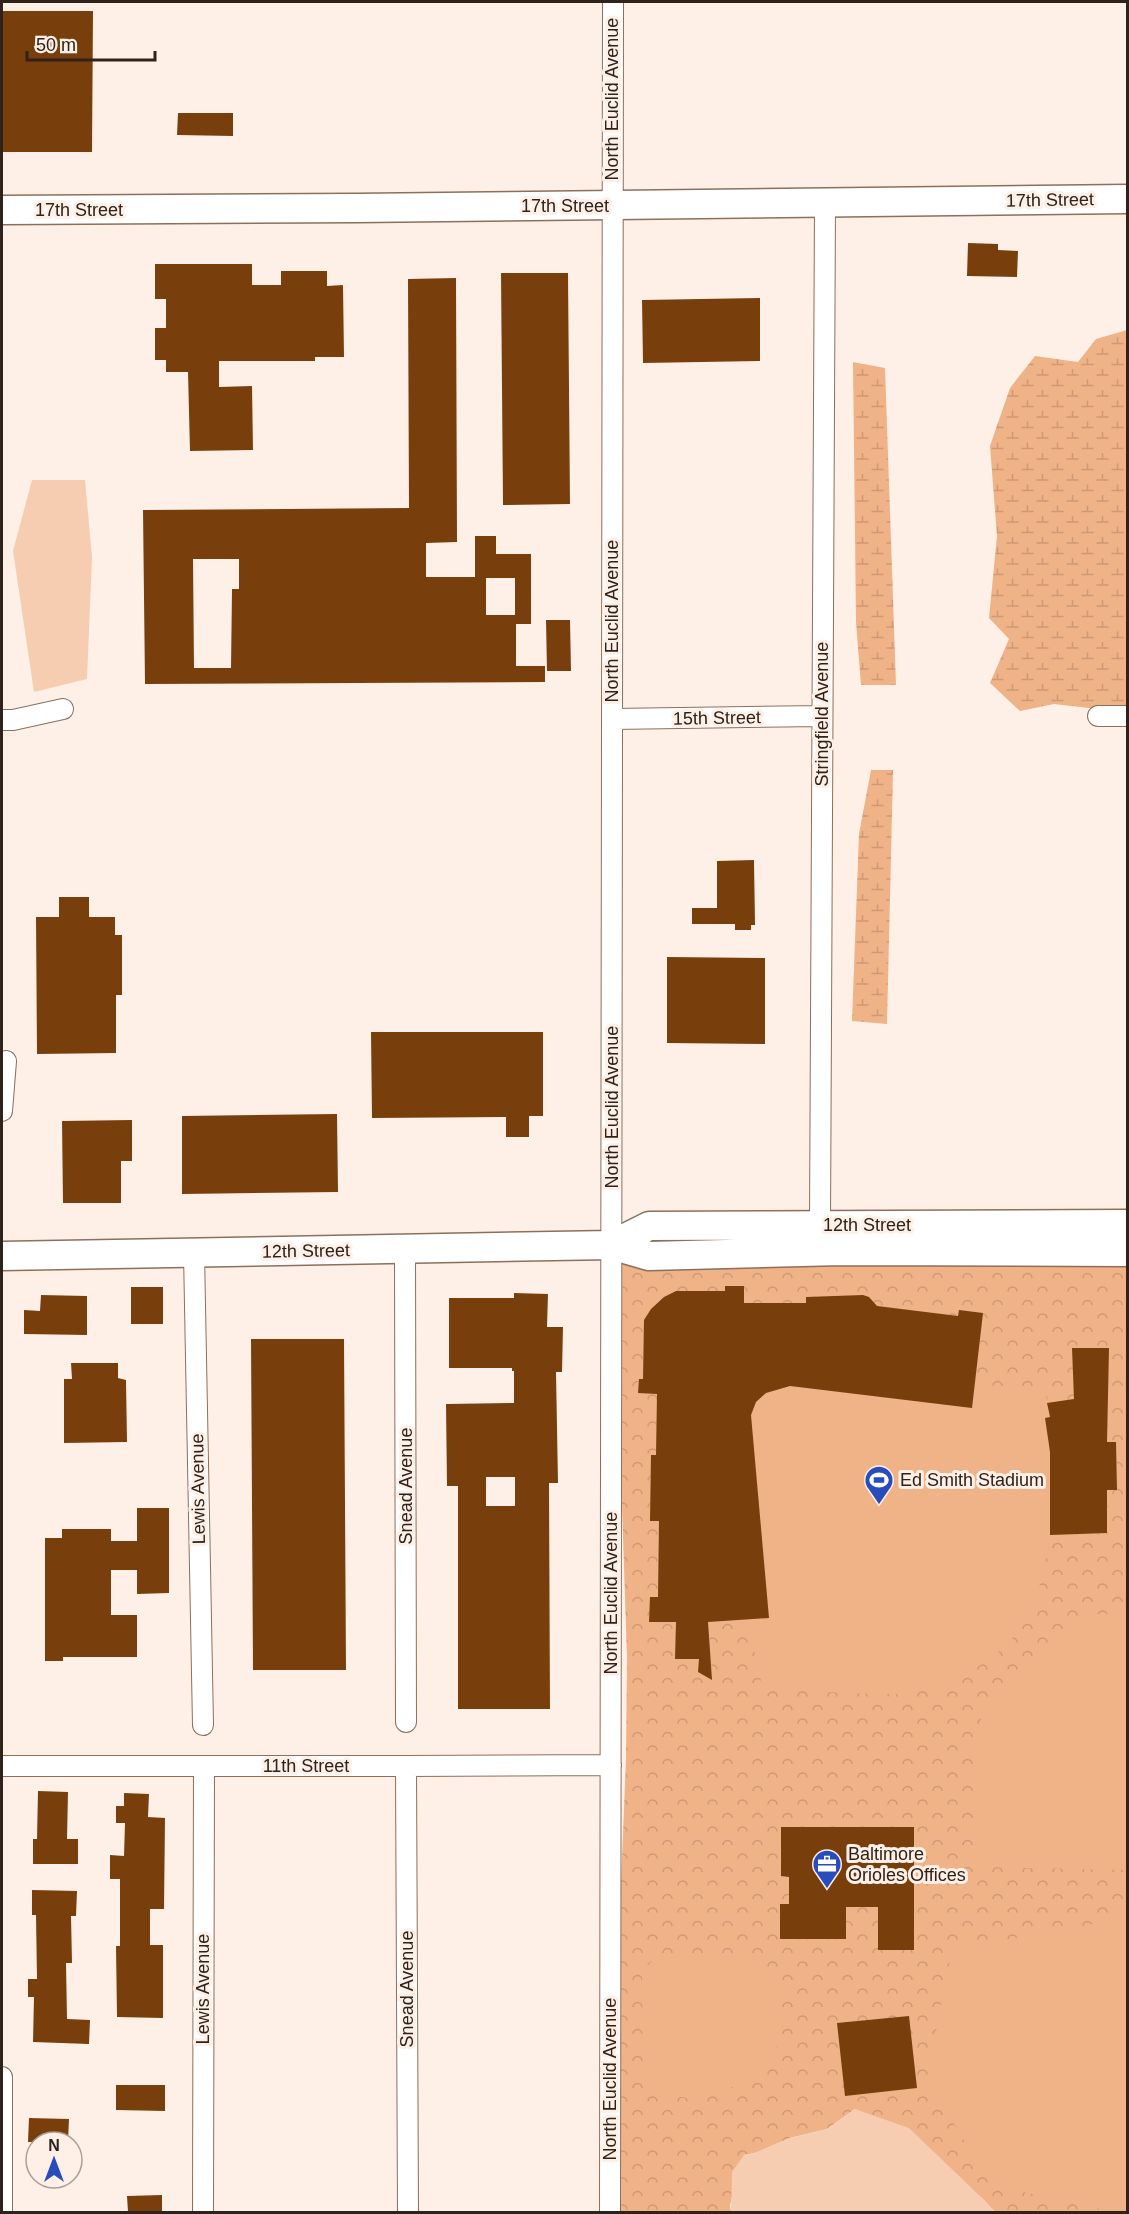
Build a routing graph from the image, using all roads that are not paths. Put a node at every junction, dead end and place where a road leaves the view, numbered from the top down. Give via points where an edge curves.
1 (613, 2) edge
2 (1128, 199) edge
3 (825, 203) junction
4 (612, 205) junction
5 (2, 210) edge
6 (63, 709) dead end
7 (822, 716) junction
8 (1128, 716) edge
9 (1098, 717) dead end
10 (613, 719) junction
11 (2, 720) edge
12 (6, 1061) dead end
13 (2, 1112) edge
14 (1128, 1224) edge
15 (820, 1225) junction
16 (611, 1245) junction
17 (405, 1250) junction
18 (1128, 1252) edge
19 (194, 1253) junction
20 (2, 1256) edge
21 (406, 1722) dead end
22 (203, 1725) dead end
23 (611, 1764) junction
24 (2, 1766) edge
25 (204, 1766) junction
26 (406, 1767) junction
27 (2, 2077) edge
28 (2, 2212) edge
29 (203, 2212) edge
30 (408, 2212) edge
31 (610, 2212) edge

1 - 4 street, North Euclid Avenue
2 - 3 street, 17th Street
3 - 4 street, 17th Street
3 - 7 street, Stringfield Avenue
4 - 5 street, 17th Street
4 - 10 street, North Euclid Avenue
6 - 11 street
7 - 10 street, 15th Street
7 - 15 street, Stringfield Avenue
8 - 9 street
10 - 16 street, North Euclid Avenue
12 - 13 street
14 - 15 street, 12th Street
15 - 16 street, 12th Street via 649,1226
16 - 17 street, 12th Street
16 - 18 street, 12th Street via 649,1256 841,1251
16 - 23 street, North Euclid Avenue
17 - 19 street, 12th Street
17 - 21 street, Snead Avenue
19 - 20 street, 12th Street
19 - 22 street, Lewis Avenue
23 - 26 street, 11th Street
23 - 31 street, North Euclid Avenue
24 - 25 street, 11th Street
25 - 26 street, 11th Street
25 - 29 street, Lewis Avenue
26 - 30 street, Snead Avenue
27 - 28 street

